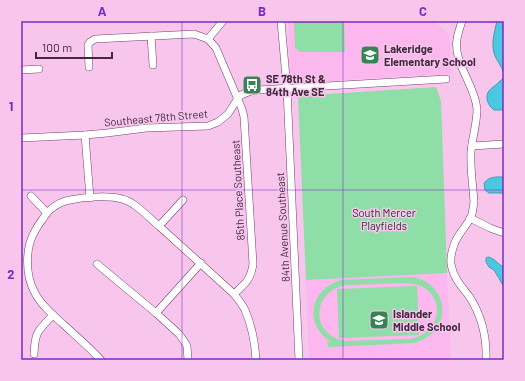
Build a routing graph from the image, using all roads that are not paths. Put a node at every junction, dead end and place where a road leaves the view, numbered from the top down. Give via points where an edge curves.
1 (223, 21) edge
2 (281, 21) edge
3 (462, 21) edge
4 (151, 36) junction
5 (208, 39) junction
6 (153, 65) dead end
7 (89, 67) dead end
8 (38, 69) dead end
9 (21, 70) edge
10 (446, 79) dead end
11 (287, 89) junction
12 (238, 98) junction
13 (85, 135) junction
14 (21, 138) edge
15 (504, 144) edge
16 (472, 146) junction
17 (31, 196) dead end
18 (90, 198) junction
19 (183, 200) dead end
20 (47, 213) junction
21 (470, 218) junction
22 (159, 226) junction
23 (504, 233) edge
24 (201, 263) junction
25 (97, 264) dead end
26 (234, 294) junction
27 (156, 313) junction
28 (53, 315) junction
29 (34, 354) dead end
30 (101, 360) edge
31 (188, 360) edge
32 (256, 360) edge
33 (299, 360) edge
34 (486, 360) edge

1 - 5 street
2 - 11 street, 84th Avenue Southeast
3 - 16 street via 456,46 476,103
4 - 5 street via 194,34
4 - 6 street
4 - 7 street via 95,39 90,42 88,49
5 - 12 street, 85th Place Southeast via 219,54
8 - 9 street
10 - 11 street
11 - 12 street via 251,91
11 - 33 street, 84th Avenue Southeast
12 - 13 street, Southeast 78th Street via 228,114 208,126 146,128
12 - 26 street, 85th Place Southeast via 245,124 253,264 248,280
13 - 14 street, Southeast 78th Street
13 - 18 street
15 - 16 street
16 - 21 street via 474,202
17 - 20 street
18 - 20 street via 63,202
18 - 22 street via 121,198
19 - 22 street
20 - 28 street via 31,240 28,263 29,276 35,292
21 - 23 street
21 - 34 street via 458,236 451,264 481,320 487,347
22 - 24 street
24 - 26 street
24 - 27 street
25 - 27 street
26 - 32 street via 250,323
27 - 31 street via 184,340
28 - 29 street via 36,336
28 - 30 street

